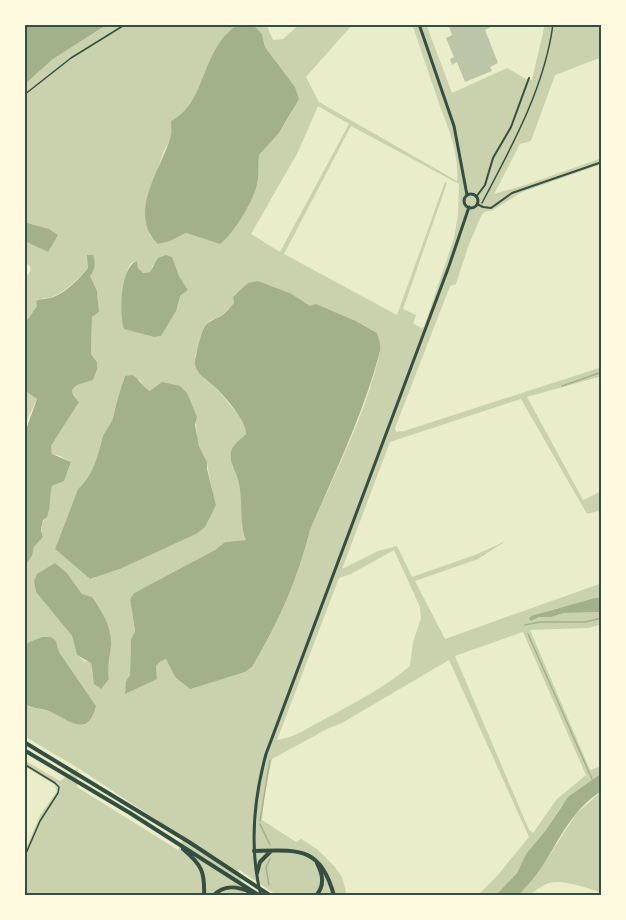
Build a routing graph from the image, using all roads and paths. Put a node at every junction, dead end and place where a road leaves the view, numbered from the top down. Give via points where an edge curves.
1 (126, 24) edge
2 (419, 24) edge
3 (553, 24) edge
4 (529, 78) dead end
5 (24, 95) edge
6 (602, 162) edge
7 (467, 195) junction
8 (476, 196) junction
9 (478, 205) junction
10 (469, 207) junction
11 (24, 742) edge
12 (24, 750) edge
13 (24, 764) edge
14 (185, 849) junction
15 (272, 850) junction
16 (254, 851) junction
17 (24, 858) edge
18 (315, 860) junction
19 (256, 873) junction
20 (242, 886) junction
21 (204, 896) edge
22 (213, 896) edge
23 (260, 896) edge
24 (272, 896) edge
25 (316, 896) edge
26 (334, 896) edge

1 - 5 path via 71,58
2 - 7 street via 454,126
3 - 9 path via 550,47 529,108
4 - 8 street via 485,185
6 - 9 street via 512,193 491,208
7 - 8 street
7 - 10 street via 465,202
8 - 9 street
9 - 10 street
10 - 16 street via 270,741 257,787
11 - 24 highway
12 - 14 highway
13 - 17 path via 59,787
14 - 20 highway
14 - 21 highway via 202,869
15 - 16 highway
15 - 18 highway via 296,851
15 - 19 highway
16 - 19 street
18 - 25 highway via 322,878
18 - 26 highway via 326,872
19 - 23 street
20 - 22 highway via 220,889
20 - 23 highway

